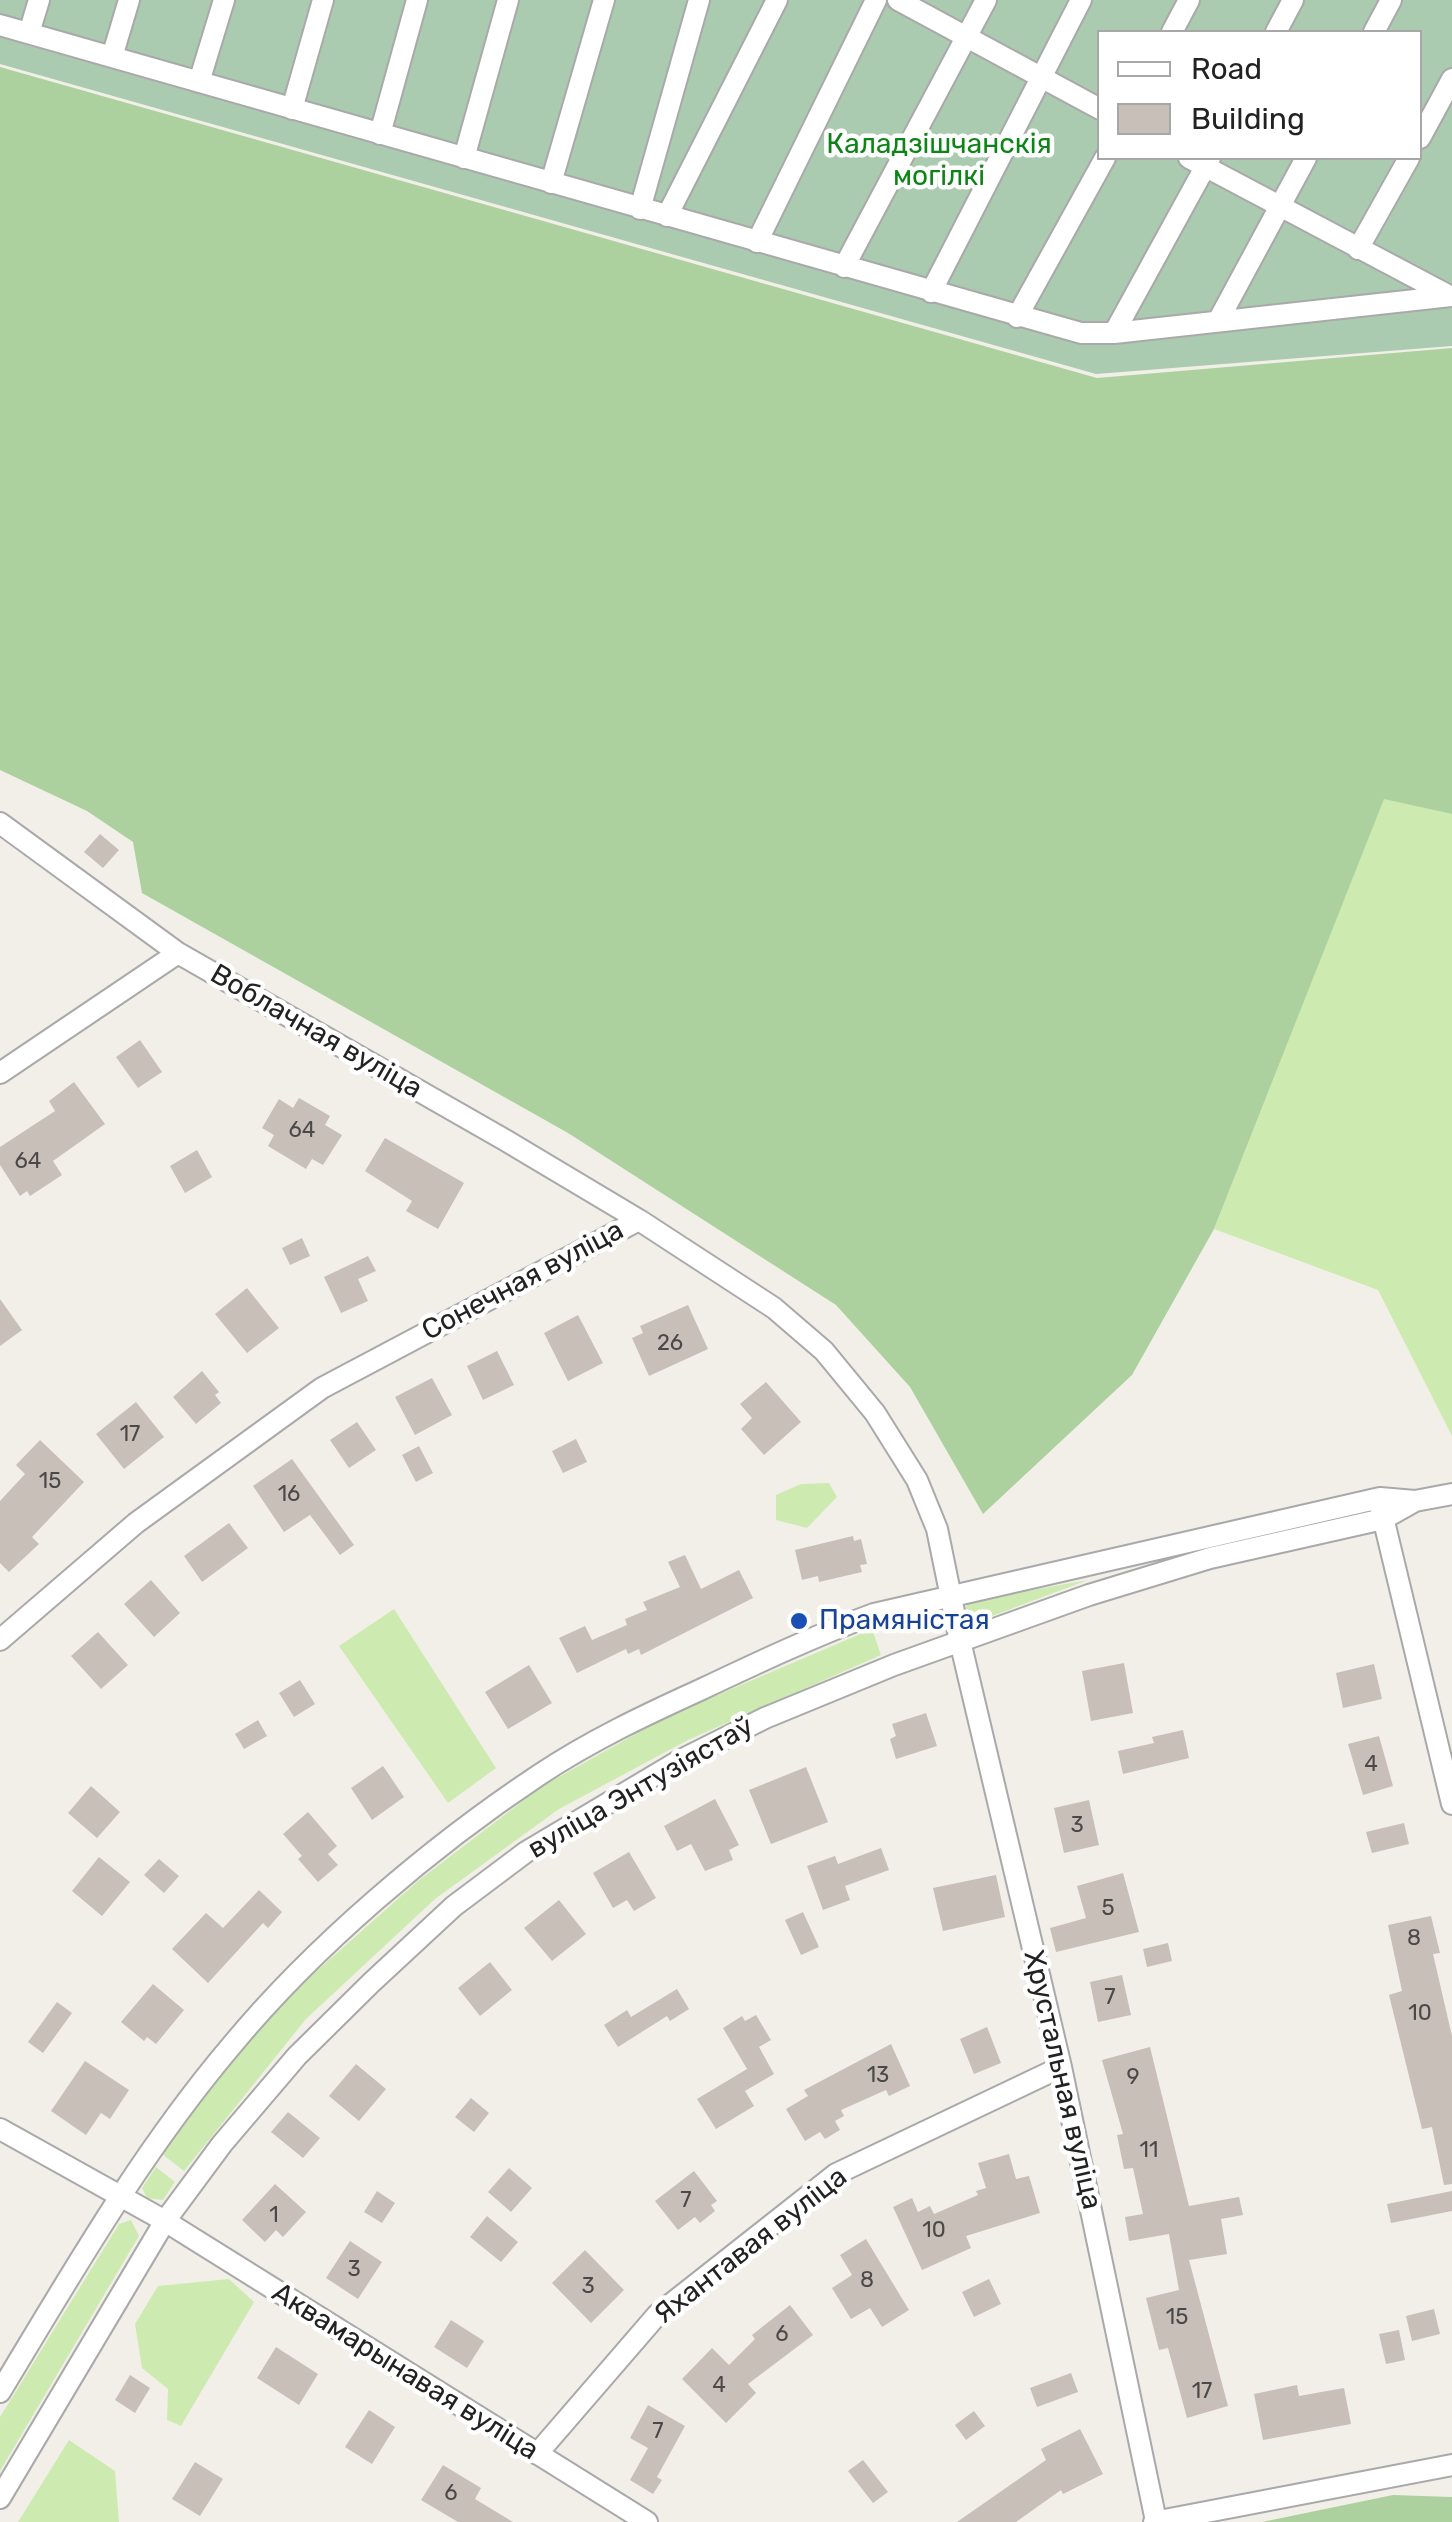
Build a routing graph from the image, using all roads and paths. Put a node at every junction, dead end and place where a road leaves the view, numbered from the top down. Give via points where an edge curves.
1 (39, 0) edge
2 (129, 0) edge
3 (224, 0) edge
4 (323, 0) edge
5 (417, 0) edge
6 (508, 0) edge
7 (604, 0) edge
8 (700, 0) edge
9 (777, 0) edge
10 (876, 0) edge
11 (898, 0) edge
12 (986, 0) edge
13 (1081, 0) edge
14 (1189, 0) edge
15 (1293, 0) edge
16 (1391, 0) edge
17 (0, 25) edge
18 (1173, 30) edge
19 (1277, 30) edge
20 (1375, 30) edge
21 (29, 33) junction
22 (967, 37) junction
23 (112, 57) junction
24 (1040, 77) junction
25 (1452, 78) edge
26 (199, 82) junction
27 (1097, 107) edge
28 (292, 108) junction
29 (380, 134) junction
30 (1422, 134) edge
31 (464, 158) junction
32 (1104, 160) edge
33 (1201, 160) edge
34 (1305, 160) edge
35 (1408, 160) edge
36 (551, 183) junction
37 (1280, 206) junction
38 (640, 209) junction
39 (667, 216) junction
40 (757, 242) junction
41 (1358, 249) junction
42 (844, 267) junction
43 (931, 292) junction
44 (1450, 292) edge
45 (1017, 317) junction
46 (1218, 322) junction
47 (1114, 333) junction
48 (0, 823) edge
49 (178, 953) junction
50 (0, 1074) edge
51 (639, 1220) junction
52 (1452, 1494) edge
53 (1381, 1509) junction
54 (949, 1595) junction
55 (0, 1640) edge
56 (960, 1641) junction
57 (1452, 1804) edge
58 (1061, 2068) junction
59 (0, 2129) edge
60 (120, 2196) junction
61 (165, 2221) junction
62 (0, 2392) edge
63 (537, 2454) junction
64 (1452, 2465) edge
65 (0, 2498) edge
66 (1155, 2521) edge
67 (647, 2522) edge

1 - 21 street
2 - 23 street
3 - 26 street
4 - 28 street
5 - 29 street
6 - 31 street
7 - 36 street
8 - 38 street
9 - 39 street
10 - 40 street
11 - 22 street
12 - 22 street
13 - 24 street
14 - 18 street
15 - 19 street
16 - 20 street
17 - 21 street
21 - 23 street
22 - 24 street
22 - 42 street
23 - 26 street
24 - 27 street
24 - 43 street
25 - 30 street
26 - 28 street
28 - 29 street
29 - 31 street
31 - 36 street
32 - 45 street
33 - 37 street
33 - 47 street
34 - 37 street
35 - 41 street
36 - 38 street
37 - 41 street
37 - 46 street
38 - 39 street
39 - 40 street
40 - 42 street
41 - 44 street
42 - 43 street
43 - 45 street
44 - 46 street
45 - 47 street via 1081,333
46 - 47 street
48 - 49 street
49 - 50 street, Воблачная вуліца
49 - 51 street, Воблачная вуліца
51 - 54 street, Сонечная вуліца via 774,1308 824,1351 916,1480 937,1529
51 - 55 street, Сонечная вуліца via 322,1388 136,1523
52 - 53 street
53 - 54 street, вуліца Энтузіястаў
53 - 56 street, вуліца Энтузіястаў via 1089,1594
53 - 57 street
54 - 56 street, Сонечная вуліца
54 - 60 street, вуліца Энтузіястаў via 809,1638 539,1775 308,1963 232,2044
56 - 58 street, Хрустальная вуліца
56 - 61 street, вуліца Энтузіястаў via 765,1718 526,1852 454,1906 310,2044
58 - 63 street, Яхантавая вуліца via 836,2174 657,2316
58 - 66 street, Хрустальная вуліца
59 - 60 street, Аквамарынавая вуліца
60 - 61 street, Аквамарынавая вуліца
60 - 62 street, вуліца Энтузіястаў
61 - 63 street, Аквамарынавая вуліца
61 - 65 street, вуліца Энтузіястаў
63 - 67 street, Аквамарынавая вуліца
64 - 66 street

